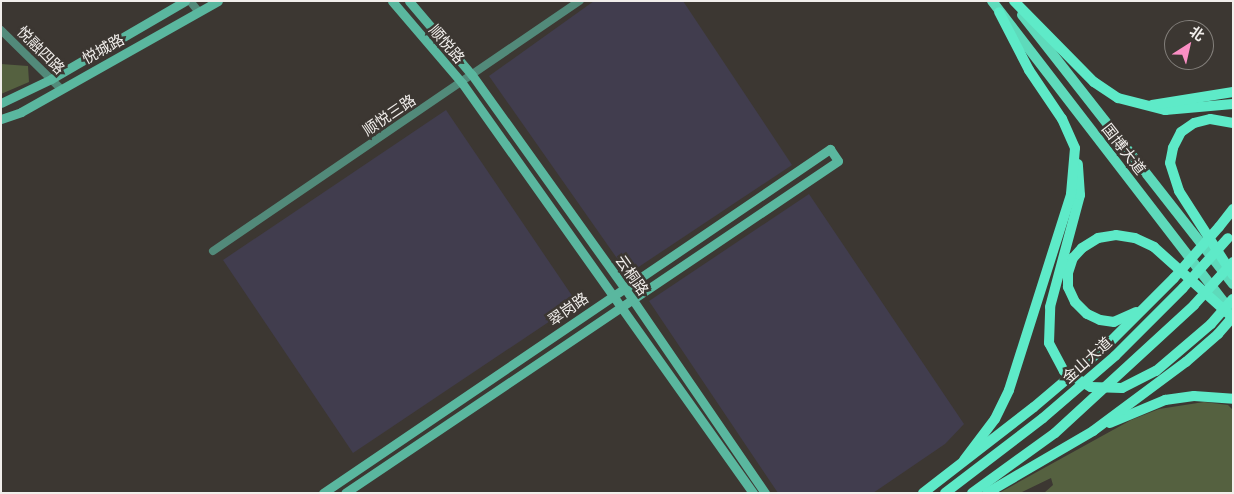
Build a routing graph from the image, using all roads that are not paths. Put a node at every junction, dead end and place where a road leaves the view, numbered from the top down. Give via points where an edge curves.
1 (185, 1) edge
2 (190, 1) edge
3 (218, 1) edge
4 (392, 1) edge
5 (409, 1) edge
6 (580, 1) edge
7 (992, 1) edge
8 (1013, 1) edge
9 (199, 12) junction
10 (999, 12) junction
11 (1, 30) edge
12 (472, 75) junction
13 (51, 79) junction
14 (462, 83) junction
15 (61, 89) junction
16 (1233, 92) edge
17 (1, 103) edge
18 (1233, 104) edge
19 (1139, 106) junction
20 (1, 119) edge
21 (1233, 124) edge
22 (1075, 148) junction
23 (1233, 209) edge
24 (1230, 235) edge
25 (213, 251) dead end
26 (1233, 262) edge
27 (1233, 276) edge
28 (1233, 284) edge
29 (624, 287) junction
30 (614, 294) junction
31 (632, 299) junction
32 (1233, 299) edge
33 (622, 306) junction
34 (1146, 307) junction
35 (1233, 317) edge
36 (1233, 399) edge
37 (1093, 430) junction
38 (964, 460) junction
39 (323, 493) edge
40 (345, 493) edge
41 (753, 493) edge
42 (765, 493) edge
43 (923, 493) edge
44 (945, 493) edge
45 (972, 493) edge
46 (987, 493) edge

1 - 13 main road, 悦城路
2 - 9 street
3 - 9 main road, 悦城路
4 - 14 main road, 顺悦路
5 - 12 main road, 顺悦路
6 - 12 street, 顺悦三路
7 - 10 main road, 国博大道
8 - 19 highway via 1094,82 1118,98
8 - 28 main road, 国博大道
9 - 15 main road, 悦城路
10 - 22 highway via 1029,70 1062,119
10 - 35 main road, 国博大道
11 - 13 street, 悦融四路
12 - 14 street, 顺悦三路
12 - 29 main road, 云桐路
13 - 15 street, 悦融四路
13 - 17 main road, 悦城路
14 - 25 street, 顺悦三路
14 - 30 main road, 云桐路
15 - 20 main road, 悦城路 via 21,112
16 - 19 highway
18 - 19 highway via 1165,110
21 - 27 highway via 1210,119 1194,123 1181,132 1172,148 1170,163 1179,191
22 - 32 highway, bridge via 1080,195 1050,308 1049,343 1064,371 1091,387 1122,388 1156,371 1211,324
22 - 38 highway via 1071,194 1009,390 995,419
23 - 34 highway, bridge
24 - 44 highway, 金山大道, bridge via 1115,356 1043,418
26 - 45 highway, bridge via 1194,305 1055,433
29 - 30 main road, 翠岗路
29 - 31 main road, 云桐路
29 - 31 main road, 翠岗路 via 830,149 838,161
30 - 33 main road, 云桐路
30 - 39 main road, 翠岗路
31 - 33 main road, 翠岗路
31 - 42 main road, 云桐路
33 - 40 main road, 翠岗路
33 - 41 main road, 云桐路
34 - 35 highway via 1114,322 1086,314 1068,288 1073,258 1098,238 1116,235 1135,238 1172,260
34 - 38 highway via 1042,401
35 - 37 highway, bridge via 1186,362
36 - 37 highway via 1194,396 1165,400
37 - 46 highway
38 - 43 highway

